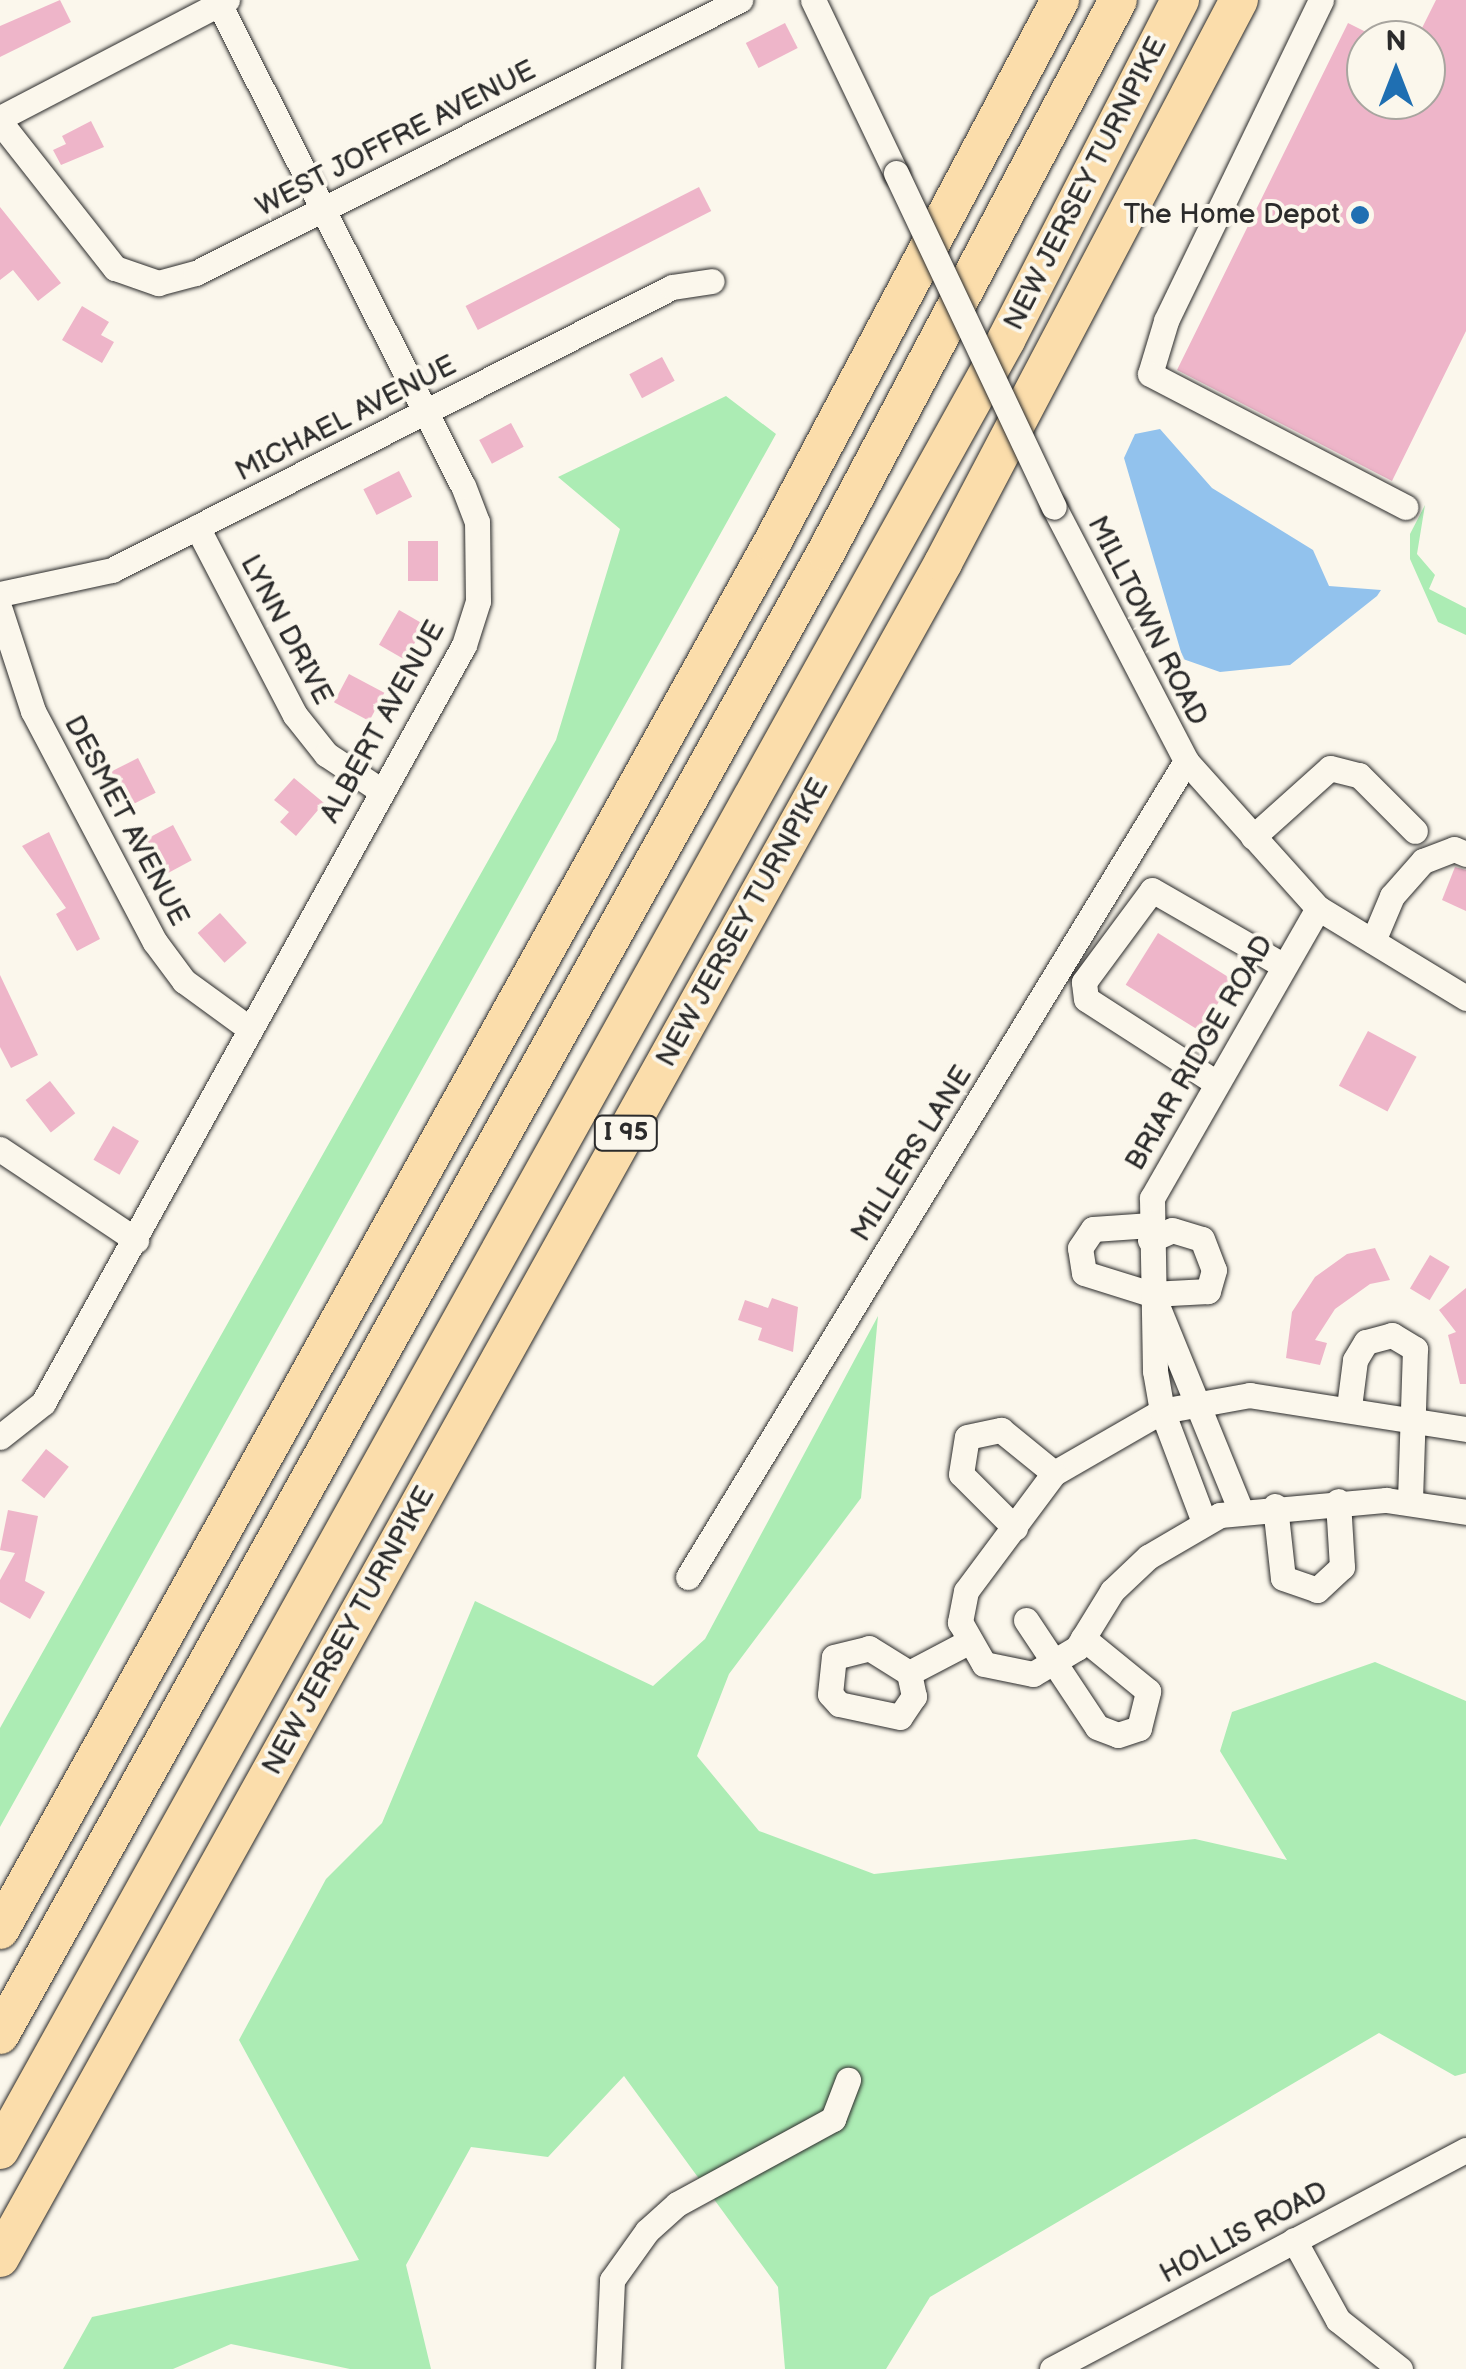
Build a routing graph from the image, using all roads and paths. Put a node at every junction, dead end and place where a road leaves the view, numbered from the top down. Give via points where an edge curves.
1 (740, 0) edge
2 (813, 0) edge
3 (1060, 0) edge
4 (1118, 0) edge
5 (1180, 0) edge
6 (1239, 0) edge
7 (1321, 0) edge
8 (221, 1) edge
9 (0, 120) edge
10 (324, 208) junction
11 (712, 281) dead end
12 (425, 413) junction
13 (1406, 507) dead end
14 (198, 528) junction
15 (0, 594) edge
16 (0, 610) edge
17 (1186, 761) junction
18 (380, 790) junction
19 (1414, 830) dead end
20 (1252, 837) junction
21 (1466, 854) edge
22 (1318, 908) junction
23 (1372, 941) junction
24 (1284, 966) junction
25 (1466, 998) edge
26 (247, 1026) junction
27 (1214, 1082) junction
28 (0, 1149) edge
29 (1151, 1232) junction
30 (136, 1240) junction
31 (1152, 1294) junction
32 (1199, 1400) junction
33 (1349, 1407) junction
34 (1162, 1410) junction
35 (1416, 1419) junction
36 (1466, 1429) edge
37 (0, 1437) edge
38 (1054, 1473) junction
39 (1338, 1501) junction
40 (1410, 1502) junction
41 (1276, 1506) junction
42 (1240, 1511) junction
43 (1466, 1512) edge
44 (1204, 1522) junction
45 (1015, 1528) junction
46 (688, 1577) dead end
47 (1026, 1620) dead end
48 (1083, 1638) junction
49 (968, 1642) junction
50 (1057, 1665) junction
51 (909, 1673) dead end
52 (0, 1930) edge
53 (0, 2035) edge
54 (848, 2080) dead end
55 (0, 2150) edge
56 (1466, 2150) edge
57 (1294, 2240) junction
58 (0, 2258) edge
59 (608, 2369) edge
60 (1052, 2369) edge
61 (1400, 2369) edge

1 - 10 street, WEST JOFFRE AVENUE
2 - 17 street, MILLTOWN ROAD, bridge via 1054,508
3 - 52 highway via 763,560
4 - 53 highway, NEW JERSEY TURNPIKE via 845,519
5 - 55 highway, NEW JERSEY TURNPIKE / I 95 via 987,374
6 - 58 highway, NEW JERSEY TURNPIKE / I 95 via 943,563
7 - 13 street via 1166,322 1150,374
8 - 9 street
8 - 10 street, ALBERT AVENUE
9 - 10 street, WEST JOFFRE AVENUE via 115,268 158,284 196,273
10 - 12 street, ALBERT AVENUE
11 - 12 street, MICHAEL AVENUE via 672,287
12 - 14 street, MICHAEL AVENUE
12 - 18 street, ALBERT AVENUE via 477,522 478,601 464,645
14 - 15 street, MICHAEL AVENUE via 112,570
14 - 18 street, LYNN DRIVE via 295,716 326,754
16 - 26 street, DESMET AVENUE via 33,712 155,942 184,980
17 - 20 street, MILLTOWN ROAD
17 - 46 street, MILLERS LANE
18 - 26 street, ALBERT AVENUE
19 - 20 street via 1359,775 1330,768
20 - 22 street, MILLTOWN ROAD
21 - 23 street via 1454,849 1423,861 1392,896
22 - 23 street, MILLTOWN ROAD
22 - 24 street, BRIAR RIDGE ROAD
23 - 25 street, MILLTOWN ROAD
24 - 27 street, BRIAR RIDGE ROAD
24 - 27 street via 1152,890 1084,982 1086,998
26 - 30 street, ALBERT AVENUE
27 - 29 street, BRIAR RIDGE ROAD via 1158,1176
28 - 30 street
29 - 31 street, BRIAR RIDGE ROAD
29 - 31 street via 1202,1238 1214,1270 1208,1290
29 - 31 street via 1092,1228 1079,1260 1094,1282
30 - 37 street, ALBERT AVENUE via 43,1403
31 - 32 street, BRIAR RIDGE ROAD
31 - 34 street, BRIAR RIDGE ROAD
32 - 33 street via 1250,1394
32 - 34 street
32 - 42 street, BRIAR RIDGE ROAD
33 - 35 street
33 - 35 street via 1358,1353 1392,1335 1420,1362
34 - 38 street
34 - 44 street, BRIAR RIDGE ROAD
35 - 36 street
35 - 40 street
38 - 45 street
38 - 45 street via 1008,1434 978,1430 957,1461
39 - 40 street
39 - 41 street
39 - 41 street via 1342,1567 1330,1584 1294,1587 1277,1551
40 - 43 street
41 - 42 street
42 - 44 street
44 - 48 street via 1124,1580
45 - 49 street via 966,1591 960,1622
47 - 50 street
48 - 50 street
48 - 50 street via 1148,1691 1140,1728 1118,1735 1097,1727
49 - 50 street via 984,1664 1005,1672
49 - 51 street
54 - 59 street via 834,2119 677,2204 647,2231 612,2280
56 - 57 street, HOLLIS ROAD
57 - 60 street, HOLLIS ROAD
57 - 61 street via 1338,2320

